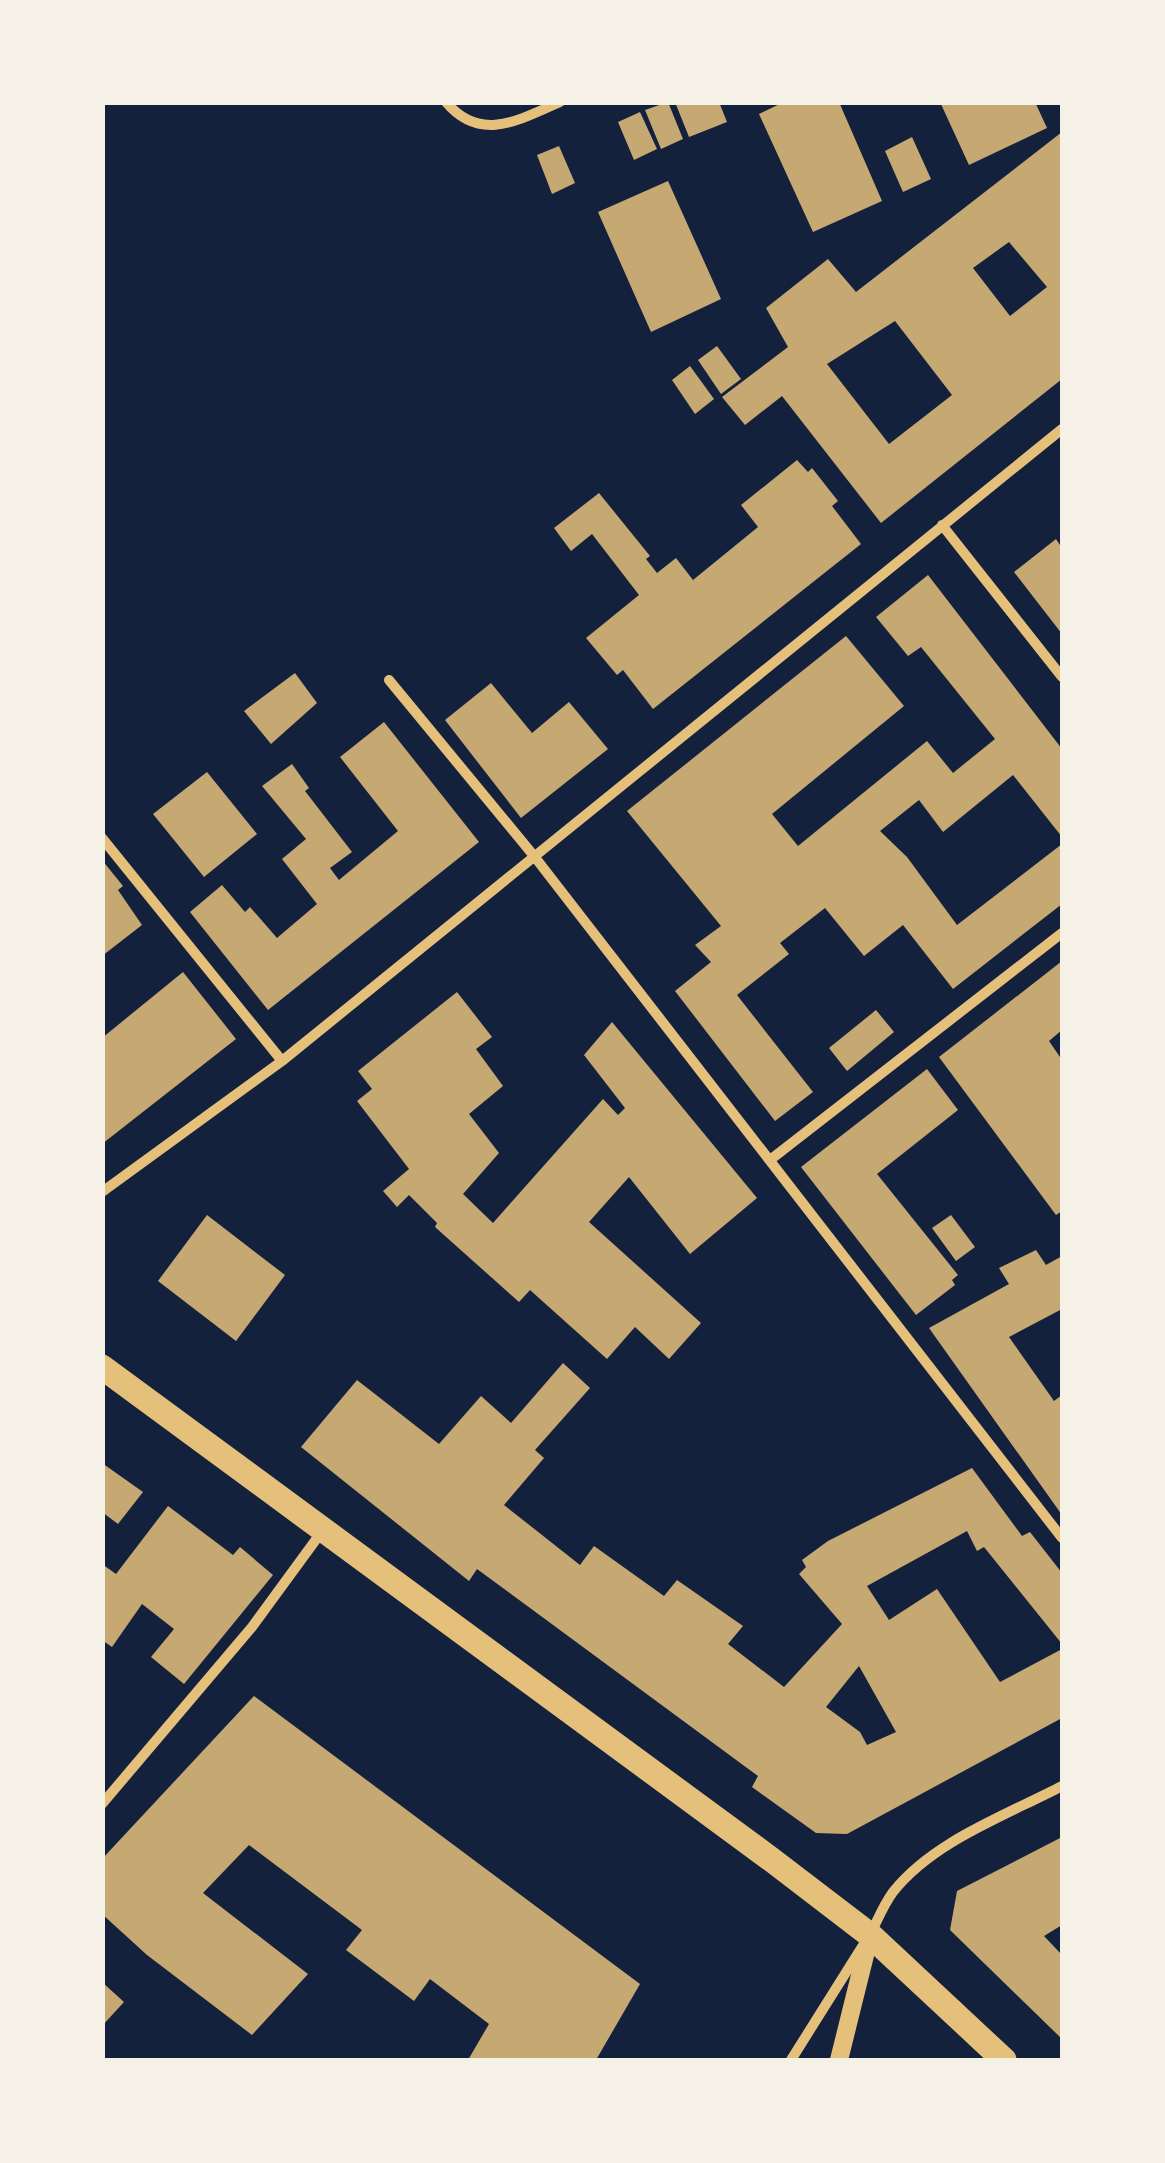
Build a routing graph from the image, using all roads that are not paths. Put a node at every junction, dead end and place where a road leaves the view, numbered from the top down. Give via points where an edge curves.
1 (446, 102) edge
2 (560, 102) edge
3 (1062, 429) edge
4 (942, 525) junction
5 (1062, 678) edge
6 (389, 680) dead end
7 (102, 838) edge
8 (534, 856) junction
9 (1062, 933) edge
10 (282, 1061) junction
11 (770, 1160) junction
12 (102, 1192) edge
13 (102, 1367) edge
14 (324, 1529) junction
15 (1062, 1538) edge
16 (1062, 1786) edge
17 (102, 1804) edge
18 (870, 1935) junction
19 (791, 2060) edge
20 (839, 2060) edge
21 (1004, 2060) edge

1 - 2 street via 465,120 489,127
3 - 4 street
4 - 5 street
4 - 8 street
6 - 8 street
7 - 10 street
8 - 10 street
8 - 11 street
9 - 11 street
10 - 12 street
11 - 15 street
13 - 14 main road
14 - 17 street via 252,1628
14 - 18 main road
16 - 18 street via 915,1870 892,1893
18 - 19 street
18 - 20 street
18 - 21 main road

